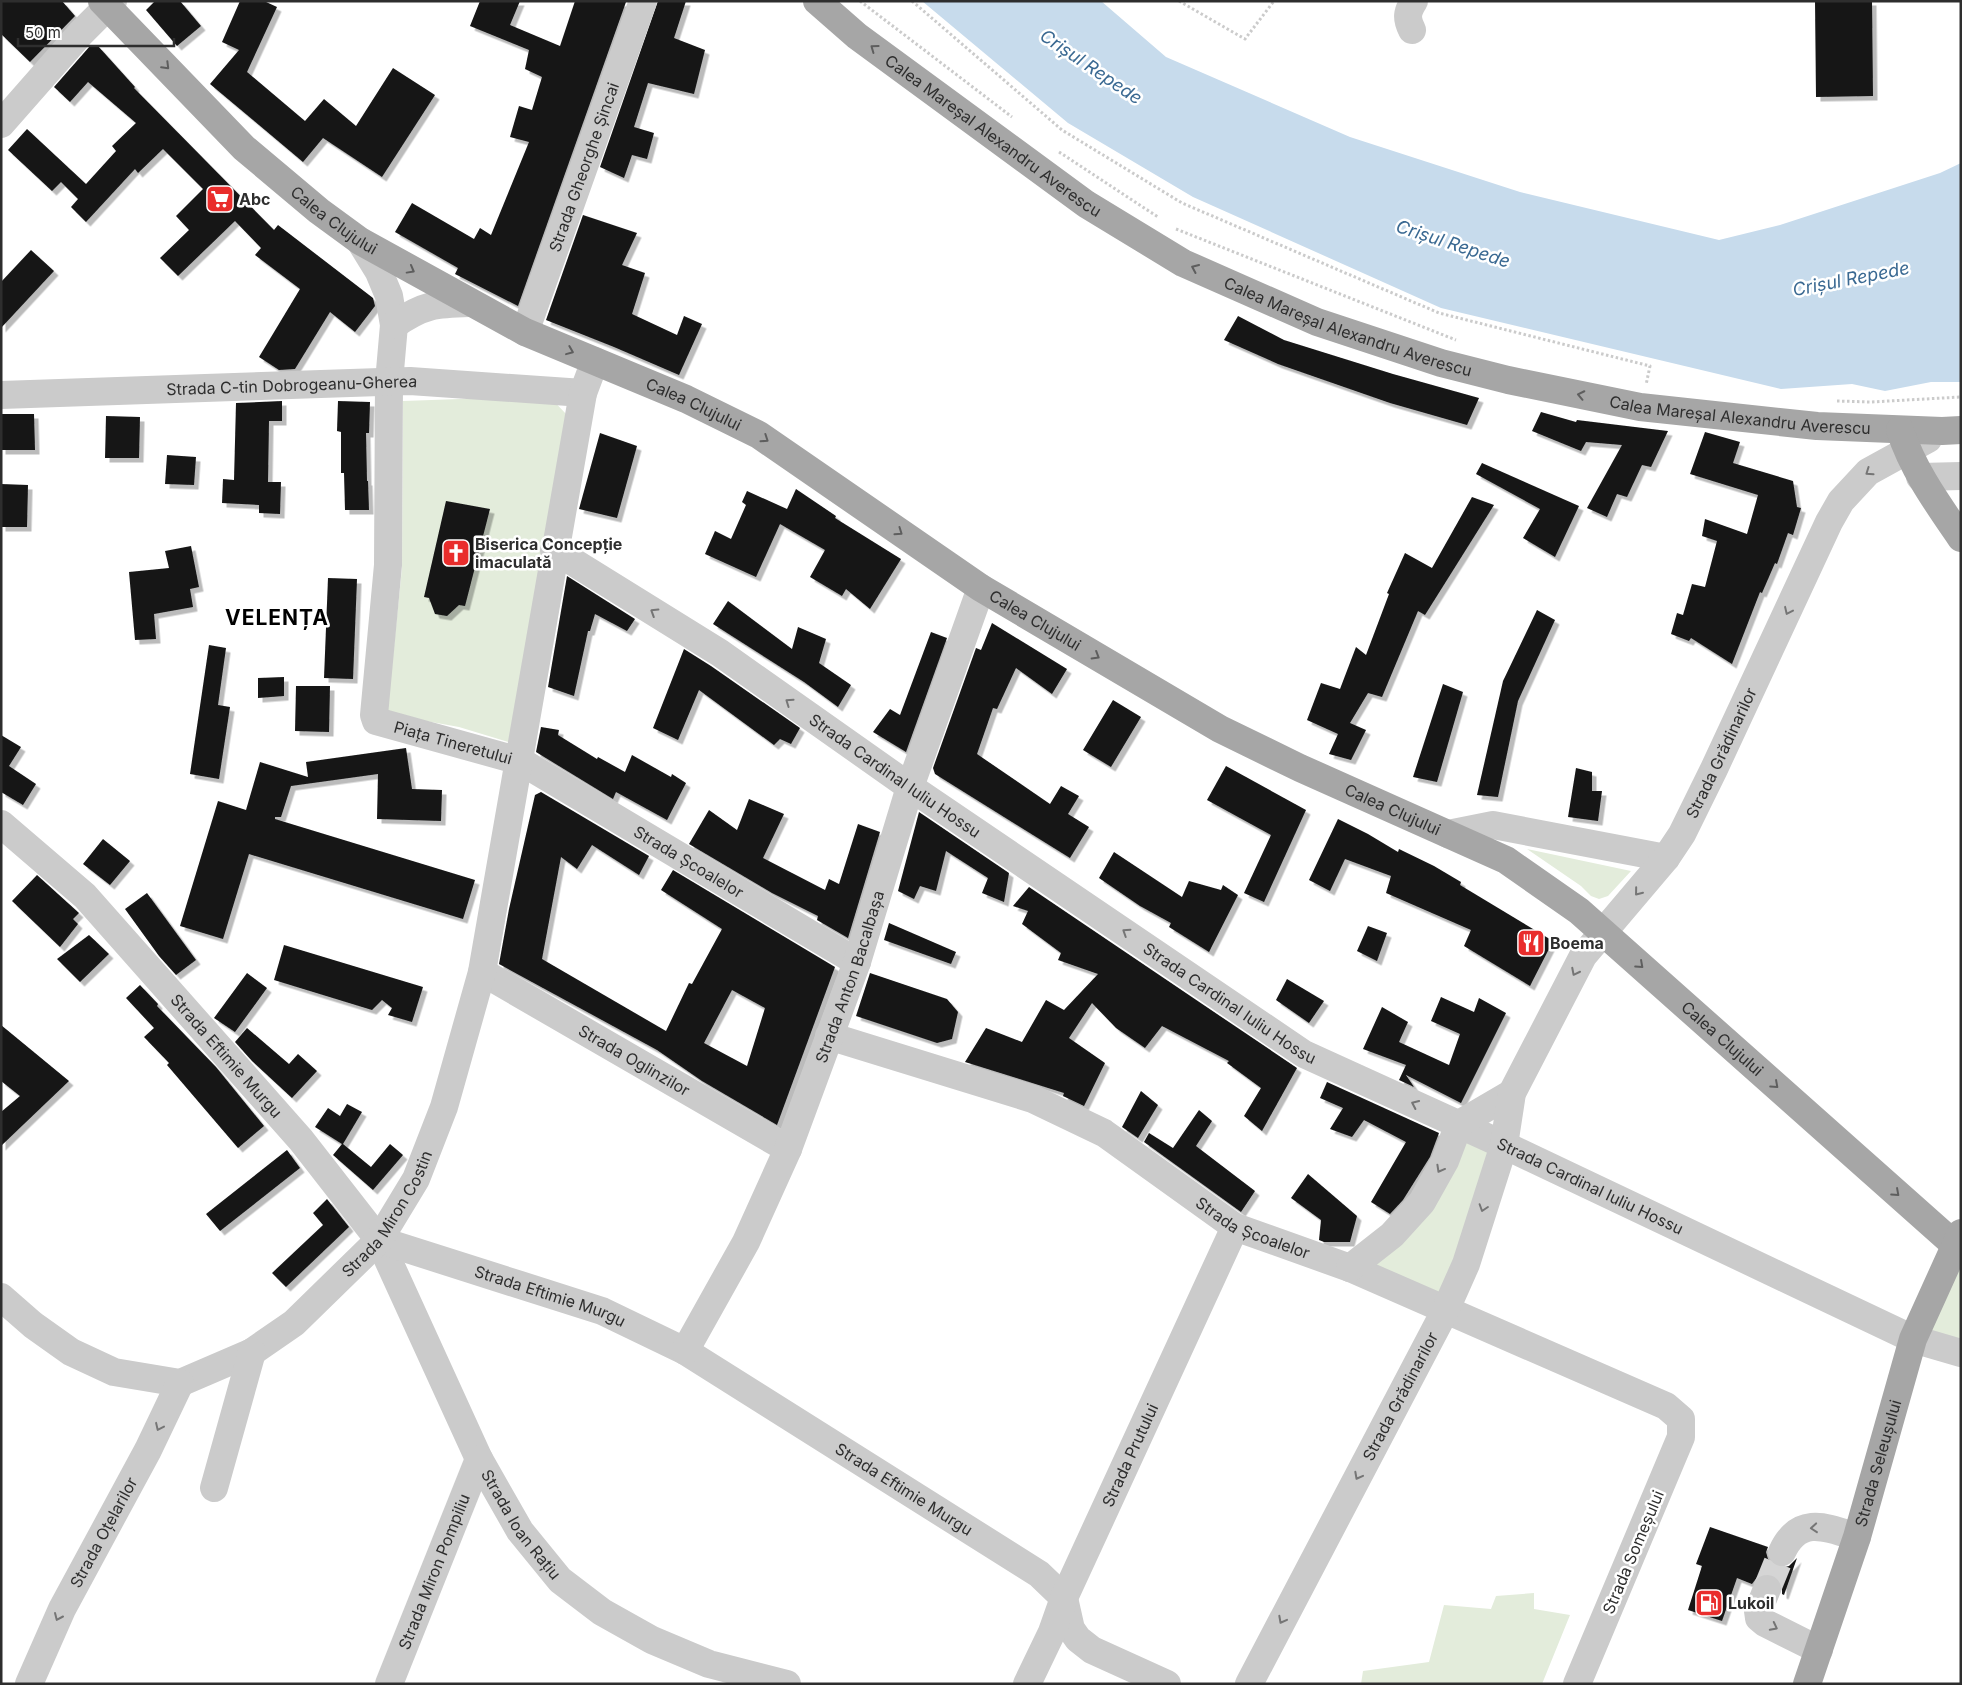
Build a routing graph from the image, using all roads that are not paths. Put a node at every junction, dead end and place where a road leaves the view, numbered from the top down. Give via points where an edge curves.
1 (643, 1) edge
2 (818, 1) edge
3 (1414, 1) edge
4 (108, 3) edge
5 (1412, 30) dead end
6 (1, 124) edge
7 (360, 241) junction
8 (471, 303) junction
9 (394, 325) junction
10 (525, 332) junction
11 (595, 361) junction
12 (389, 382) junction
13 (583, 393) junction
14 (1, 395) edge
15 (1951, 431) edge
16 (1903, 440) junction
17 (1961, 476) edge
18 (1920, 477) junction
19 (1961, 538) edge
20 (554, 550) junction
21 (981, 588) junction
22 (520, 761) junction
23 (910, 787) junction
24 (1, 824) edge
25 (1448, 834) junction
26 (1666, 858) junction
27 (1604, 933) junction
28 (857, 962) junction
29 (482, 972) junction
30 (829, 1036) junction
31 (1512, 1093) junction
32 (1459, 1124) junction
33 (1504, 1145) junction
34 (788, 1149) junction
35 (1235, 1227) junction
36 (378, 1240) junction
37 (1959, 1243) edge
38 (1350, 1268) junction
39 (1, 1297) edge
40 (1446, 1309) junction
41 (1913, 1339) junction
42 (685, 1351) junction
43 (252, 1352) junction
44 (1961, 1353) edge
45 (180, 1383) junction
46 (1681, 1418) joint
47 (479, 1459) junction
48 (214, 1488) dead end
49 (1857, 1537) junction
50 (1782, 1552) tunnel mouth
51 (1768, 1589) tunnel mouth
52 (1064, 1598) junction
53 (1819, 1650) junction
54 (29, 1684) edge
55 (390, 1684) edge
56 (787, 1684) edge
57 (1027, 1684) edge
58 (1167, 1684) edge
59 (1249, 1684) edge
60 (1577, 1684) edge
61 (1807, 1684) edge

1 - 10 street, Strada Gheorghe Șincai
16 -> 2 main road, Calea Mareșal Alexandru Averescu via 1817,426 1640,407 1441,363 1317,322 1183,262 1086,204 857,36
3 - 5 street via 1407,12
4 - 6 street
4 -> 7 main road, Calea Clujului via 244,148
7 -> 8 main road, Calea Clujului
7 - 9 street, Piața Tineretului via 389,296
8 - 9 street via 433,304 412,312
8 - 10 main road, Calea Clujului
9 - 12 street, Piața Tineretului
10 -> 11 main road, Calea Clujului
11 - 13 street, Piața Tineretului
11 -> 21 main road, Calea Clujului via 759,435
12 - 13 street, Strada C-tin Dobrogeanu-Gherea
12 - 14 street, Strada C-tin Dobrogeanu-Gherea
12 - 22 street, Piața Tineretului via 388,565 376,721
13 - 20 street, Piața Tineretului
15 - 16 street, Strada Grădinarilor
16 - 18 main road
16 -> 26 street, Strada Grădinarilor via 1841,501 1829,522 1714,770 1682,834
17 - 18 street
18 - 19 main road
20 - 22 street, Piața Tineretului
23 -> 20 street, Strada Cardinal Iuliu Hossu via 720,653
21 - 23 street, Strada Anton Bacalbașa
21 -> 25 main road, Calea Clujului via 1220,729
22 - 28 street, Strada Școalelor
22 - 29 street, Strada Miron Costin
23 - 28 street, Strada Anton Bacalbașa
32 -> 23 street, Strada Cardinal Iuliu Hossu via 1304,1054
24 - 36 street, Strada Eftimie Murgu via 85,896 301,1140
25 - 26 street via 1494,825
25 - 27 main road, Calea Clujului via 1506,860 1579,911
26 -> 27 street, Strada Grădinarilor
27 -> 31 street, Strada Grădinarilor via 1583,956
27 -> 37 main road, Calea Clujului
28 - 30 street, Strada Anton Bacalbașa
29 - 34 street, Strada Oglinzilor
29 - 36 street, Strada Miron Costin via 444,1107 416,1179
30 - 34 street, Strada Anton Bacalbașa
30 - 35 street, Strada Școalelor via 1034,1099 1104,1134
31 - 32 street
31 - 33 street, Strada Grădinarilor
32 - 33 street, Strada Cardinal Iuliu Hossu
32 -> 38 street via 1445,1161 1422,1202 1392,1234
33 -> 40 street, Strada Grădinarilor via 1466,1264
33 - 41 street, Strada Cardinal Iuliu Hossu
34 - 42 street, Strada Anton Bacalbașa via 746,1242
35 - 38 street, Strada Școalelor
35 - 52 street, Strada Prutului
36 - 42 street, Strada Eftimie Murgu via 602,1311
36 - 43 street, Strada Miron Costin via 294,1322
36 - 47 street, Strada Ioan Rațiu
37 - 41 main road, Strada Seleușului
38 - 40 street, Strada Școalelor
39 - 45 street via 71,1352 114,1372
40 - 46 street, Strada Școalelor via 1666,1406
40 -> 59 street, Strada Grădinarilor
41 - 44 street, Strada Cardinal Iuliu Hossu
41 - 49 main road, Strada Seleușului
42 - 52 street, Strada Eftimie Murgu via 1040,1574
43 - 45 street, Strada Miron Costin
43 - 48 street
45 -> 54 street, Strada Oțelarilor via 148,1450 62,1609
46 - 60 street, Strada Someșului via 1681,1437
47 - 55 street, Strada Miron Pompiliu
47 - 56 street, Strada Ioan Rațiu via 520,1531 560,1580 602,1612 652,1640 709,1664
49 -> 50 street via 1817,1526 1794,1533
49 - 53 main road, Strada Seleușului
51 -> 53 street via 1758,1611 1759,1618
52 - 57 street, Strada Prutului
52 - 58 street via 1070,1629 1078,1639 1092,1650
53 - 61 main road, Strada Seleușului

